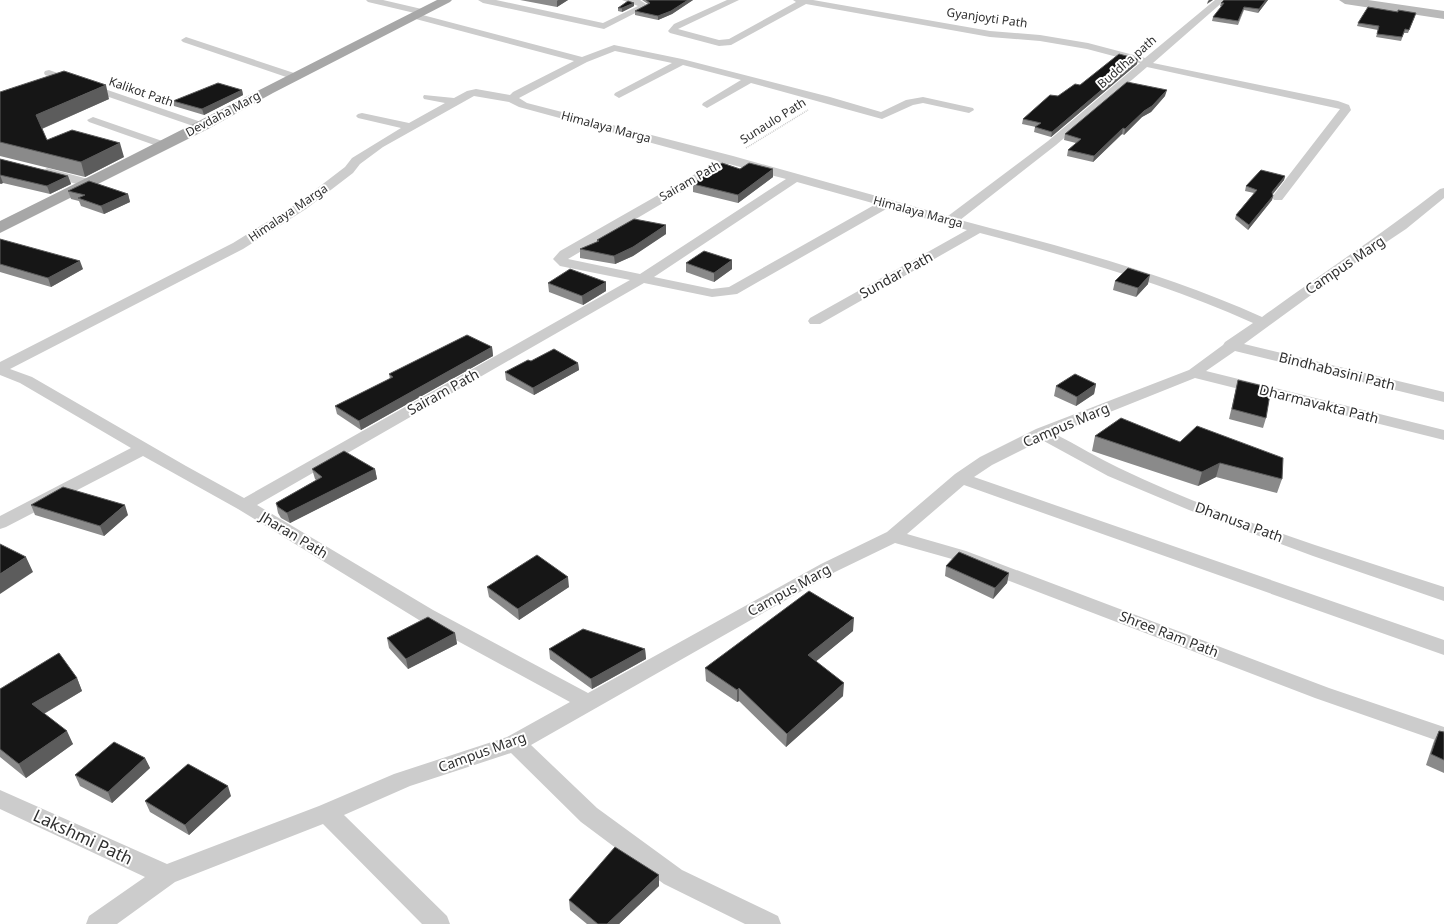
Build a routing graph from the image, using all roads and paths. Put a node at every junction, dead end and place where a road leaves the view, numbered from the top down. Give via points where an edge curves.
1 (371, 0) edge
2 (446, 0) edge
3 (483, 0) edge
4 (627, 0) edge
5 (734, 0) edge
6 (1220, 0) edge
7 (1345, 0) edge
8 (802, 1) edge
9 (419, 14) junction
10 (1444, 15) edge
11 (186, 40) dead end
12 (583, 60) junction
13 (682, 62) junction
14 (1146, 63) junction
15 (48, 72) dead end
16 (296, 77) junction
17 (750, 80) junction
18 (619, 95) dead end
19 (428, 97) dead end
20 (512, 99) junction
21 (826, 99) junction
22 (456, 102) junction
23 (708, 106) dead end
24 (969, 110) dead end
25 (362, 116) dead end
26 (93, 120) dead end
27 (203, 126) junction
28 (411, 127) junction
29 (164, 145) junction
30 (728, 159) junction
31 (37, 170) edge
32 (796, 178) junction
33 (88, 183) junction
34 (1444, 192) edge
35 (1278, 197) dead end
36 (887, 203) junction
37 (950, 221) junction
38 (0, 228) edge
39 (978, 228) junction
40 (642, 279) junction
41 (815, 321) dead end
42 (1264, 323) junction
43 (1230, 345) junction
44 (0, 369) edge
45 (1194, 373) junction
46 (1444, 397) edge
47 (1042, 433) junction
48 (1444, 435) edge
49 (143, 449) junction
50 (961, 478) junction
51 (244, 505) junction
52 (0, 523) edge
53 (892, 536) junction
54 (1444, 594) edge
55 (1444, 648) edge
56 (587, 702) junction
57 (1444, 735) edge
58 (516, 743) junction
59 (0, 799) edge
60 (327, 813) junction
61 (166, 875) junction
62 (98, 924) edge
63 (438, 924) edge
64 (769, 924) edge

1 - 9 street
2 - 9 main road, Devdaha Marg
3 - 4 street via 604,26 644,6
5 - 8 street via 677,26 673,31 719,43 731,42
6 - 14 street, Buddha path
7 - 10 main road
8 - 14 street, Gyanjoyti Path via 990,34 1073,43
9 - 12 street
9 - 16 main road, Devdaha Marg
11 - 16 street
12 - 13 street via 614,48
12 - 20 street
13 - 17 street
13 - 18 street
14 - 35 street, Gyanjoyti Path via 1345,107 1346,110
14 - 37 street, Buddha path via 1052,143
15 - 27 street, Kalikot Path
16 - 27 main road, Devdaha Marg
17 - 21 street
17 - 23 street
19 - 22 street
20 - 22 street, Himalaya Marga via 476,92
20 - 30 street, Himalaya Marga via 523,105
21 - 24 street via 882,116 910,102 923,100
21 - 30 path, Sunaulo Path
22 - 28 street, Himalaya Marga
25 - 28 street
26 - 29 street
27 - 29 main road, Devdaha Marg
28 - 44 street, Himalaya Marga via 356,161 349,170 302,206 238,246
29 - 33 main road, Devdaha Marg
30 - 32 street, Himalaya Marga
30 - 40 street, Sairam Path via 560,259 565,263
31 - 33 street
32 - 36 street, Himalaya Marga
32 - 40 street
33 - 38 main road, Devdaha Marg
34 - 42 street, Campus Marg via 1401,226
36 - 37 street, Himalaya Marga
36 - 40 street, Sairam Path via 732,291 712,293
37 - 39 street, Himalaya Marga
39 - 41 street, Sundar Path
39 - 42 street, Himalaya Marga via 1145,275 1226,305
40 - 51 street, Sairam Path
42 - 43 street, Campus Marg
43 - 45 street, Campus Marg
43 - 46 street, Bindhabasini Path
44 - 49 street, Jharan Path via 26,380
45 - 47 street, Campus Marg
45 - 48 street, Dharmavakta Path
47 - 50 street, Campus Marg via 986,461
47 - 54 street, Dhanusa Path via 1114,471 1199,508
49 - 51 street, Jharan Path
49 - 52 street
50 - 53 street, Campus Marg
50 - 55 street
51 - 56 street, Jharan Path via 426,615
53 - 56 street, Campus Marg via 828,568
53 - 57 street, Shree Ram Path via 959,555 1322,693
56 - 58 street, Campus Marg
58 - 60 street, Campus Marg via 402,780
58 - 64 street via 589,815 673,877
59 - 61 street, Lakshmi Path
60 - 61 street, Campus Marg
60 - 63 street
61 - 62 street, Campus Marg

